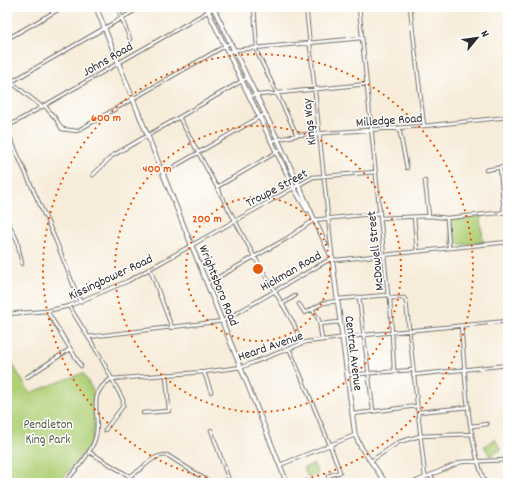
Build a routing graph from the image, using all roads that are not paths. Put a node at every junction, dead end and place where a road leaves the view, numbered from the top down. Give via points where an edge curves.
1 (63, 7) edge
2 (96, 7) edge
3 (117, 7) edge
4 (140, 7) edge
5 (206, 7) edge
6 (254, 7) edge
7 (306, 7) edge
8 (359, 7) edge
9 (410, 7) edge
10 (214, 8) edge
11 (208, 12) junction
12 (121, 18) junction
13 (104, 28) junction
14 (362, 38) junction
15 (7, 39) edge
16 (130, 39) dead end
17 (230, 43) junction
18 (309, 44) junction
19 (224, 46) junction
20 (256, 48) junction
21 (234, 50) junction
22 (227, 52) junction
23 (119, 63) junction
24 (247, 78) junction
25 (242, 81) junction
26 (367, 84) junction
27 (315, 90) junction
28 (276, 93) junction
29 (249, 96) junction
30 (256, 96) junction
31 (133, 99) junction
32 (43, 106) junction
33 (265, 114) junction
34 (179, 117) junction
35 (259, 117) junction
36 (508, 117) edge
37 (424, 126) junction
38 (7, 127) edge
39 (399, 128) junction
40 (372, 130) junction
41 (7, 131) edge
42 (148, 135) junction
43 (297, 135) junction
44 (319, 135) junction
45 (277, 138) junction
46 (271, 141) junction
47 (282, 149) junction
48 (198, 152) junction
49 (277, 153) junction
50 (508, 166) edge
51 (500, 167) junction
52 (406, 168) dead end
53 (486, 170) dead end
54 (376, 172) junction
55 (163, 173) junction
56 (93, 175) dead end
57 (324, 177) junction
58 (425, 181) dead end
59 (299, 185) junction
60 (217, 187) junction
61 (294, 188) junction
62 (504, 212) junction
63 (508, 212) edge
64 (380, 213) junction
65 (429, 216) junction
66 (414, 217) junction
67 (329, 218) junction
68 (381, 218) junction
69 (447, 218) junction
70 (314, 220) junction
71 (235, 221) junction
72 (7, 222) edge
73 (508, 242) edge
74 (192, 245) junction
75 (449, 247) junction
76 (417, 251) junction
77 (384, 255) junction
78 (254, 256) junction
79 (332, 258) junction
80 (22, 264) dead end
81 (150, 269) junction
82 (208, 283) junction
83 (274, 291) junction
84 (388, 295) junction
85 (295, 296) dead end
86 (359, 297) junction
87 (390, 298) junction
88 (338, 300) junction
89 (80, 302) junction
90 (282, 304) junction
91 (300, 304) dead end
92 (69, 306) junction
93 (312, 309) junction
94 (47, 311) junction
95 (7, 314) edge
96 (223, 321) junction
97 (508, 321) edge
98 (340, 322) junction
99 (320, 324) junction
100 (461, 326) junction
101 (172, 328) junction
102 (409, 331) junction
103 (391, 332) junction
104 (364, 335) junction
105 (88, 337) junction
106 (342, 338) junction
107 (322, 340) junction
108 (301, 344) junction
109 (289, 348) junction
110 (70, 349) junction
111 (508, 365) edge
112 (81, 366) dead end
113 (242, 367) junction
114 (466, 369) junction
115 (394, 370) junction
116 (412, 370) junction
117 (204, 372) junction
118 (369, 373) junction
119 (166, 374) junction
120 (347, 375) junction
121 (413, 375) junction
122 (27, 377) dead end
123 (111, 379) junction
124 (211, 392) dead end
125 (417, 406) junction
126 (469, 407) junction
127 (373, 410) junction
128 (418, 412) junction
129 (143, 413) dead end
130 (353, 414) junction
131 (486, 424) dead end
132 (472, 426) junction
133 (105, 430) dead end
134 (211, 430) dead end
135 (472, 434) junction
136 (355, 435) junction
137 (420, 436) junction
138 (330, 445) junction
139 (88, 452) junction
140 (508, 460) edge
141 (371, 461) junction
142 (477, 462) junction
143 (280, 465) junction
144 (430, 475) junction
145 (425, 477) junction
146 (66, 483) edge
147 (211, 483) edge
148 (230, 483) edge
149 (287, 483) edge
150 (330, 483) edge
151 (386, 483) edge
152 (412, 483) edge
153 (436, 483) edge
154 (485, 483) edge

1 - 15 street
2 - 13 main road, Wrightsboro Road
3 - 12 street
4 - 12 street
5 - 11 main road, Central Avenue
6 - 20 street
7 - 18 street, Kings Way
8 - 14 street, McDowell Street
9 - 37 street
10 - 11 street, Johns Road
10 - 17 main road, Central Avenue
11 - 19 main road, Central Avenue
11 - 23 street, Johns Road
12 - 13 street
12 - 16 street
13 - 23 main road, Wrightsboro Road
13 - 32 street via 11,82
14 - 18 street
14 - 26 street, McDowell Street
17 - 19 street
17 - 21 main road, Central Avenue
18 - 20 street
18 - 27 street, Kings Way
19 - 22 main road, Central Avenue
19 - 31 street
20 - 21 street
20 - 28 street
21 - 22 street
21 - 24 main road, Central Avenue
22 - 25 main road, Central Avenue
23 - 31 main road, Wrightsboro Road
23 - 32 street, Johns Road
24 - 25 street
24 - 30 main road, Central Avenue
25 - 29 main road, Central Avenue
25 - 34 street
26 - 27 street
26 - 40 street, McDowell Street
27 - 28 street
27 - 44 street, Kings Way
28 - 30 street
28 - 43 street
29 - 30 street
29 - 35 main road, Central Avenue
30 - 33 main road, Central Avenue
31 - 32 street via 77,131 62,129
31 - 42 main road, Wrightsboro Road
32 - 38 street, Johns Road
33 - 35 street
33 - 45 main road, Central Avenue
34 - 42 street
34 - 48 street
35 - 46 main road, Central Avenue
35 - 48 street
36 - 37 street, Milledge Road
37 - 39 street, Milledge Road
39 - 40 street, Milledge Road
39 - 52 street
40 - 44 street, Milledge Road
40 - 54 street, McDowell Street
41 - 89 street
42 - 55 main road, Wrightsboro Road
42 - 56 street via 110,157
43 - 44 street, Milledge Road
43 - 45 street, Milledge Road
44 - 57 street, Kings Way
45 - 46 street, Milledge Road
45 - 47 main road, Central Avenue
46 - 49 main road, Central Avenue
47 - 49 street
47 - 59 main road, Central Avenue
48 - 55 street
48 - 60 street
49 - 60 street
49 - 61 main road, Central Avenue
50 - 51 street
51 - 53 street
51 - 62 street
54 - 57 street, Troupe Street
54 - 64 street, McDowell Street
55 - 74 main road, Wrightsboro Road
57 - 59 street, Troupe Street via 313,177
57 - 67 street, Kings Way
58 - 65 street
59 - 61 street, Troupe Street
59 - 70 main road, Central Avenue
60 - 71 street
61 - 70 main road, Central Avenue
61 - 71 street, Troupe Street
62 - 63 street
62 - 69 street
64 - 67 street
64 - 68 street, McDowell Street
65 - 66 street
65 - 69 street
66 - 68 street
66 - 76 street
67 - 70 street
67 - 79 street, Kings Way
68 - 77 street, McDowell Street
69 - 75 street
70 - 78 street
70 - 79 main road, Central Avenue
71 - 74 street, Troupe Street
71 - 78 street
72 - 80 street via 17,240
73 - 75 street, Hickman Road
74 - 81 street, Kissingbower Road
74 - 82 main road, Wrightsboro Road
75 - 76 street, Hickman Road
76 - 77 street, Hickman Road
77 - 79 street, Hickman Road via 336,260
77 - 84 street, McDowell Street
78 - 82 street
78 - 83 street
79 - 83 street, Hickman Road
79 - 88 main road, Central Avenue
81 - 89 street, Kissingbower Road
81 - 101 street
82 - 96 main road, Wrightsboro Road
83 - 90 street
83 - 96 street, Hickman Road
84 - 86 street
84 - 87 street, McDowell Street
85 - 90 street
86 - 88 street
86 - 104 street
87 - 102 street, McDowell Street via 404,298
87 - 103 street
88 - 93 street via 323,303
88 - 98 main road, Central Avenue
89 - 92 street, Kissingbower Road
90 - 108 street via 294,324
91 - 93 street via 305,313
92 - 94 street, Kissingbower Road
92 - 105 street
93 - 99 street
94 - 95 street, Kissingbower Road
94 - 110 street
96 - 101 street, Hickman Road
96 - 113 main road, Wrightsboro Road
97 - 100 street, Heard Avenue
98 - 99 street
98 - 106 main road, Central Avenue
99 - 107 street
100 - 102 street, Heard Avenue
100 - 114 street
101 - 105 street, Hickman Road
102 - 103 street, Heard Avenue
102 - 116 street, McDowell Street
103 - 104 street, Heard Avenue
103 - 115 street
104 - 106 street, Heard Avenue
104 - 118 street
105 - 123 street
106 - 107 street, Heard Avenue
106 - 120 main road, Central Avenue
107 - 108 street, Heard Avenue
108 - 109 street, Heard Avenue
109 - 113 street, Heard Avenue
109 - 138 street
110 - 112 street
110 - 122 street
111 - 114 street
113 - 117 street, Heard Avenue
113 - 143 main road, Wrightsboro Road
114 - 121 street
114 - 126 street
115 - 116 street
115 - 118 street
116 - 121 street, McDowell Street
117 - 119 street, Heard Avenue
117 - 124 street
118 - 120 street
118 - 127 street
119 - 123 street, Heard Avenue
119 - 129 street via 168,411
120 - 130 main road, Central Avenue
121 - 125 street, McDowell Street
123 - 133 street via 123,403
123 - 139 street via 100,387 96,396 96,439
125 - 127 street
125 - 128 street, McDowell Street
126 - 128 street
126 - 132 street
127 - 130 street
128 - 137 street, McDowell Street
130 - 136 main road, Central Avenue
131 - 132 street
132 - 135 street
134 - 148 street
135 - 137 street
135 - 142 street
136 - 138 street
136 - 141 main road, Central Avenue
137 - 141 street via 399,442
137 - 145 street, McDowell Street
138 - 143 street
138 - 150 street via 340,472 328,476
139 - 146 street
139 - 147 street via 129,476 152,458 166,455
140 - 142 street
141 - 151 main road, Central Avenue
142 - 144 street via 460,462
142 - 154 street
143 - 149 main road, Wrightsboro Road
144 - 145 street
144 - 153 street
145 - 152 street

